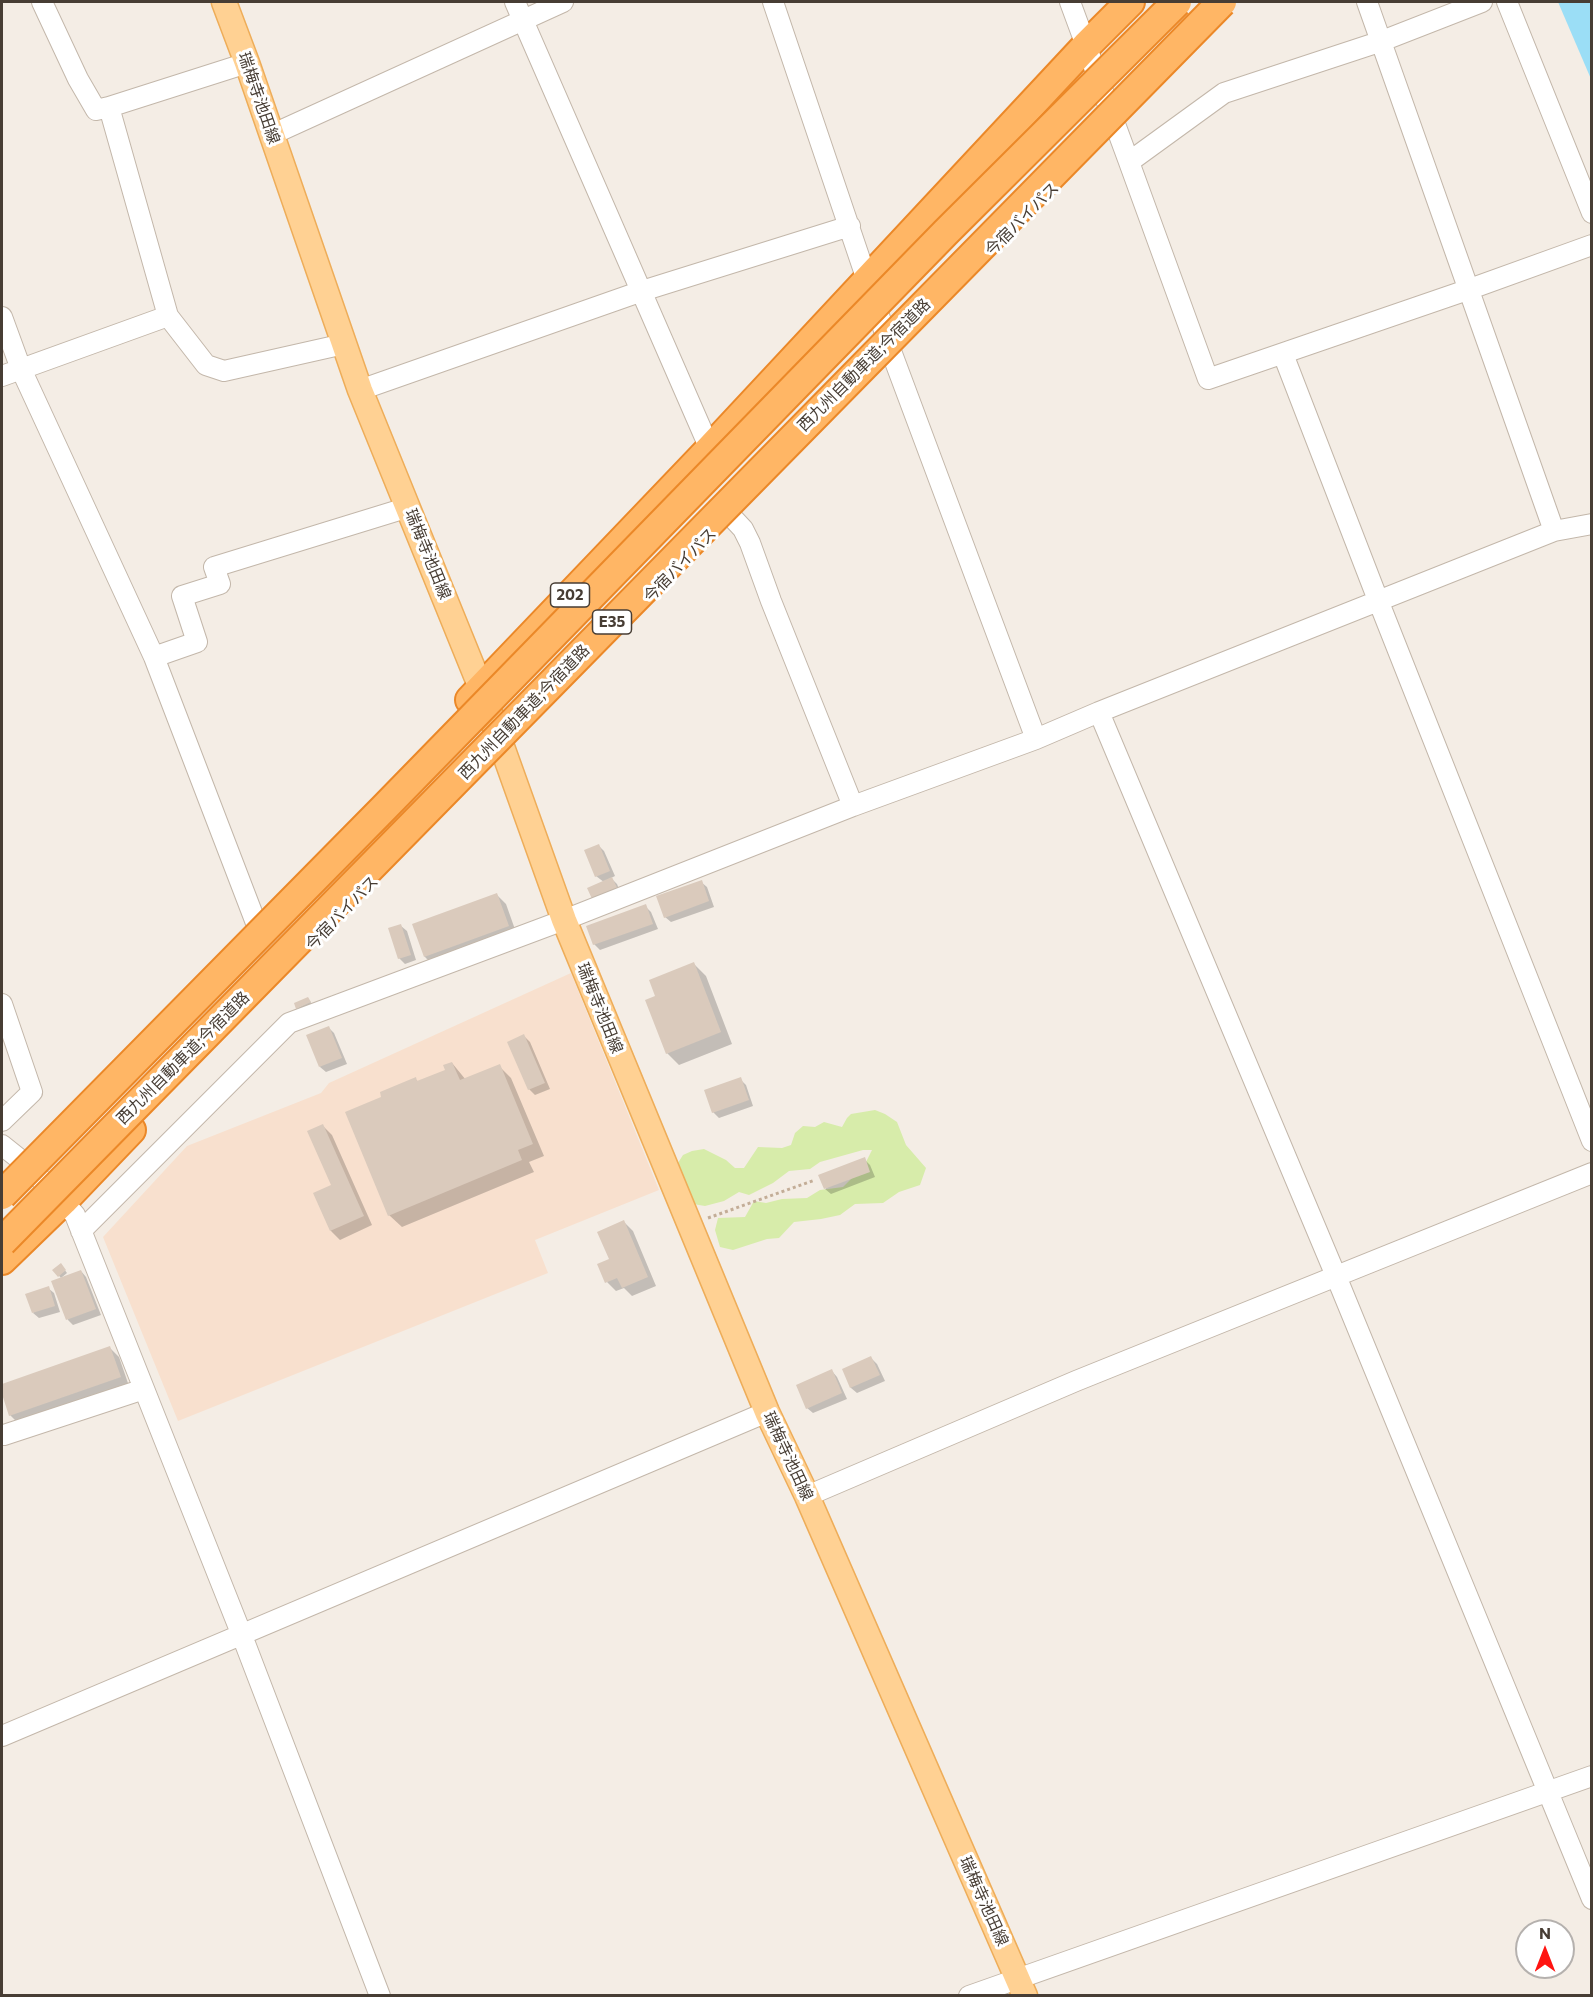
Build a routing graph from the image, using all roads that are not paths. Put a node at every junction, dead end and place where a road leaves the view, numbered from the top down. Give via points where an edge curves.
1 (42, 2) edge
2 (224, 2) edge
3 (563, 2) edge
4 (773, 2) edge
5 (1070, 2) edge
6 (1130, 2) edge
7 (1177, 2) edge
8 (1222, 2) edge
9 (1237, 2) edge
10 (1367, 2) edge
11 (1482, 2) edge
12 (1507, 2) edge
13 (518, 11) edge
14 (1382, 41) junction
15 (1086, 46) junction
16 (247, 63) junction
17 (109, 107) junction
18 (1116, 125) junction
19 (271, 135) junction
20 (1130, 162) junction
21 (1592, 213) edge
22 (850, 226) junction
23 (1592, 245) edge
24 (867, 280) junction
25 (1470, 289) junction
26 (642, 291) junction
27 (2, 316) edge
28 (168, 316) junction
29 (344, 344) junction
30 (891, 351) junction
31 (1283, 354) junction
32 (21, 369) junction
33 (2, 376) edge
34 (360, 390) junction
35 (710, 449) junction
36 (409, 507) junction
37 (729, 514) junction
38 (1592, 524) edge
39 (1554, 531) junction
40 (1378, 600) junction
41 (154, 657) junction
42 (481, 688) junction
43 (1099, 712) junction
44 (1036, 739) junction
45 (503, 748) junction
46 (853, 806) junction
47 (564, 920) junction
48 (256, 923) junction
49 (2, 1004) edge
50 (2, 1121) edge
51 (1592, 1140) edge
52 (8, 1162) edge
53 (1592, 1173) edge
54 (2, 1195) edge
55 (63, 1201) junction
56 (81, 1231) junction
57 (2, 1242) edge
58 (2, 1260) edge
59 (1336, 1276) junction
60 (144, 1389) junction
61 (767, 1412) junction
62 (4, 1435) dead end
63 (807, 1496) junction
64 (241, 1633) junction
65 (2, 1736) edge
66 (1592, 1776) edge
67 (1547, 1791) junction
68 (1592, 1899) edge
69 (1021, 1987) edge
70 (380, 1995) edge
71 (969, 1995) edge

1 - 17 street via 96,110
2 - 16 main road, 瑞梅寺池田線
3 - 13 street
4 - 22 street
5 - 15 street
6 - 15 highway, 202
7 - 54 highway, 西九州自動車道;今宿道路 / E35, bridge via 955,223
8 - 57 highway, 西九州自動車道;今宿道路 / E35, bridge
9 - 18 highway, 今宿バイパス
10 - 14 street
11 - 14 street
12 - 21 street
13 - 19 street
13 - 26 street
14 - 20 street via 1224,93
14 - 25 street
15 - 18 street
15 - 24 highway, 202
16 - 17 street
16 - 19 main road, 瑞梅寺池田線
17 - 28 street
18 - 20 street
18 - 30 highway, 今宿バイパス
19 - 29 main road, 瑞梅寺池田線
20 - 31 street via 1208,380
22 - 24 street
22 - 26 street
23 - 25 street
24 - 30 street
24 - 35 highway, 202
25 - 31 street
25 - 39 street
26 - 34 street
26 - 35 street
27 - 32 street
28 - 29 street via 206,364 224,371
28 - 32 street
29 - 34 main road, 瑞梅寺池田線
30 - 37 highway, 今宿バイパス
30 - 44 street
31 - 40 street
32 - 33 street
32 - 41 street
34 - 36 main road, 瑞梅寺池田線
35 - 42 highway, 202
36 - 41 street via 214,567 220,584 182,596 197,642
36 - 42 main road, 瑞梅寺池田線
37 - 45 highway, 今宿バイパス
37 - 46 street via 750,543
38 - 39 street
39 - 40 street
40 - 43 street
40 - 51 street
41 - 48 street
42 - 45 main road, 瑞梅寺池田線
42 - 48 highway, 202 via 361,819
43 - 44 street
43 - 59 street
44 - 46 street
45 - 47 main road, 瑞梅寺池田線
45 - 55 highway, 今宿バイパス
46 - 47 street
47 - 56 street via 289,1023
47 - 61 main road, 瑞梅寺池田線
48 - 52 highway, 202 via 57,1121
49 - 50 street via 32,1092
52 - 55 street
53 - 59 street
55 - 56 street via 75,1215
55 - 58 highway, 今宿バイパス
56 - 60 street
59 - 63 street
59 - 67 street
60 - 62 street
60 - 64 street
61 - 63 main road, 瑞梅寺池田線
61 - 64 street
63 - 69 main road, 瑞梅寺池田線
64 - 65 street
64 - 70 street
66 - 67 street
67 - 68 street
67 - 69 street
69 - 71 street

